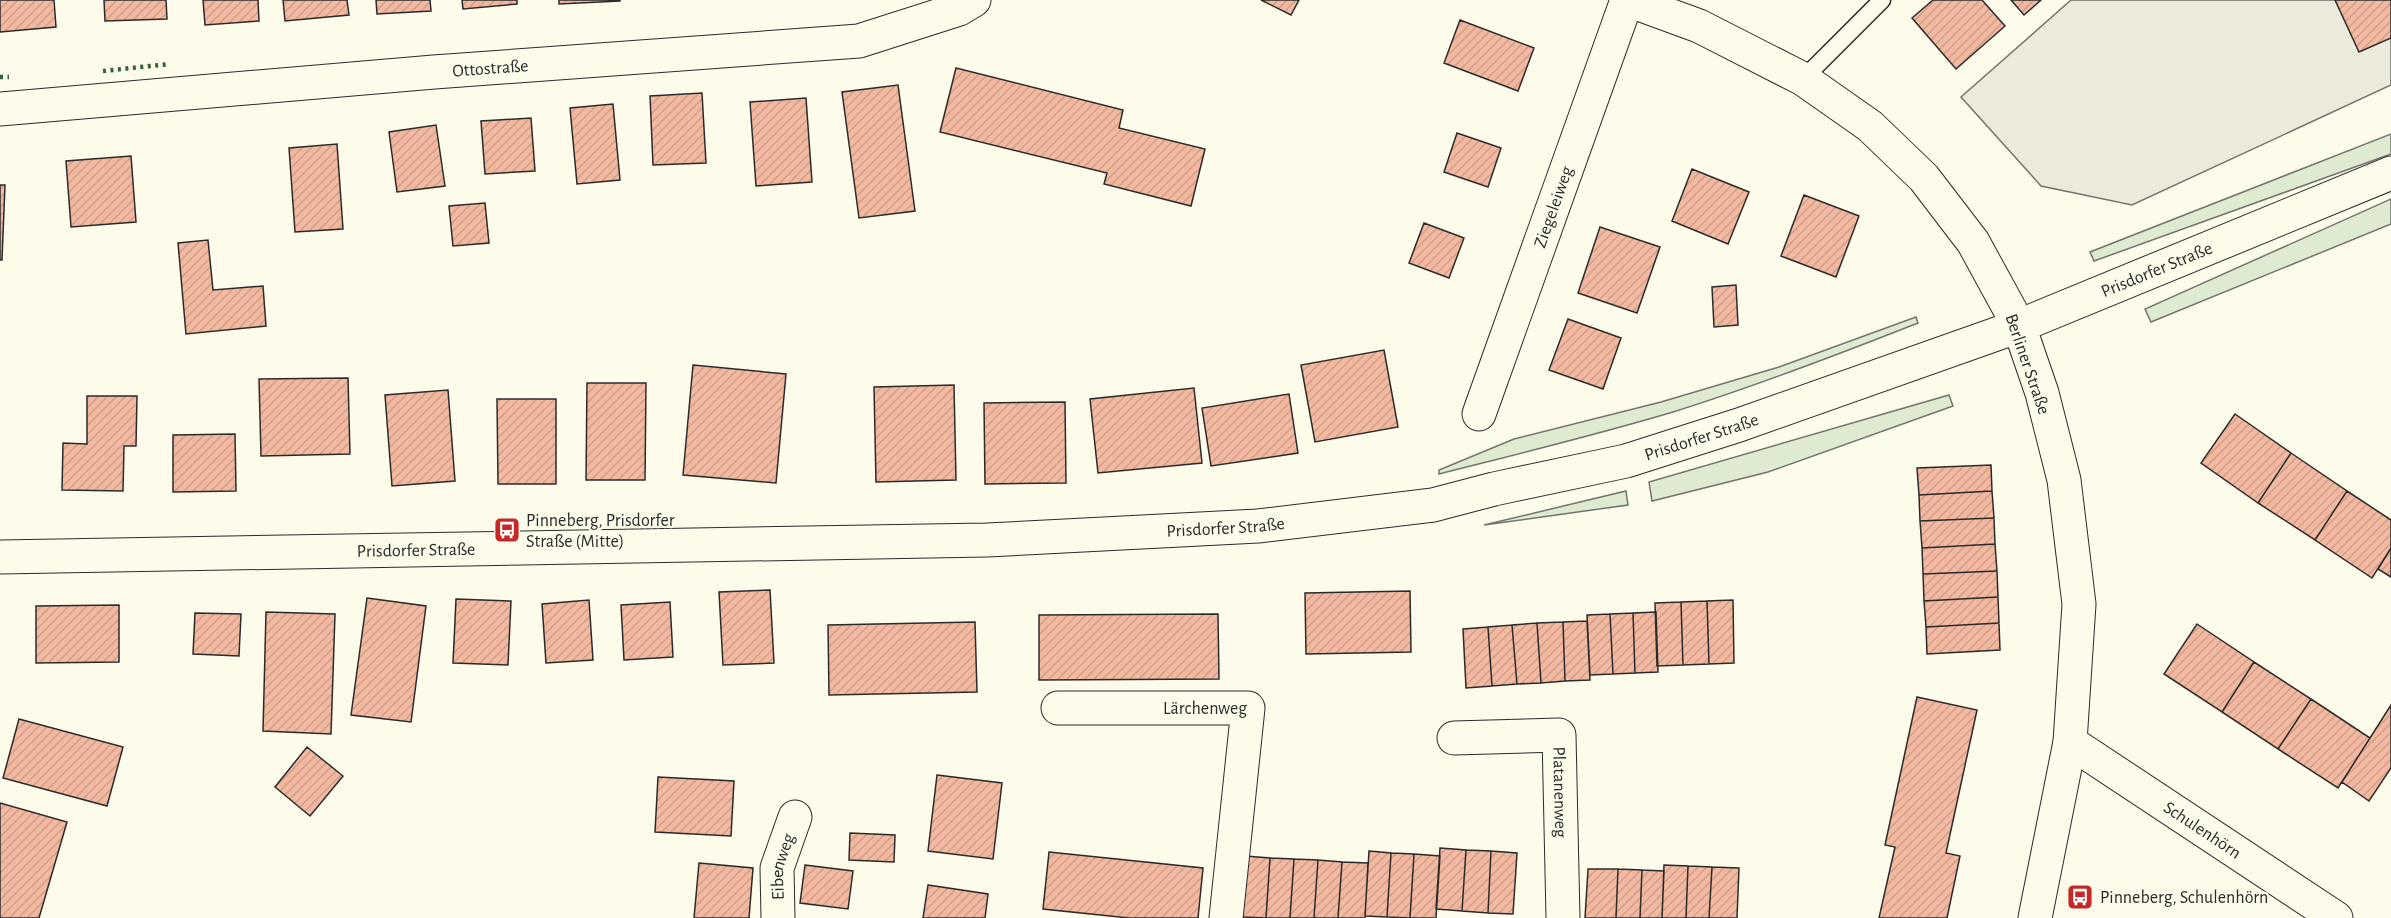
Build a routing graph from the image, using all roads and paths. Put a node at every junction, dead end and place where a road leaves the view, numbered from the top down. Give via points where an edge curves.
1 (974, 0) edge
2 (1627, 0) edge
3 (1882, 0) edge
4 (1803, 79) junction
5 (0, 109) edge
6 (2391, 173) edge
7 (2019, 326) junction
8 (1479, 414) dead end
9 (0, 557) edge
10 (1058, 708) dead end
11 (1454, 738) dead end
12 (2070, 742) junction
13 (795, 817) dead end
14 (778, 918) edge
15 (1226, 918) edge
16 (1563, 918) edge
17 (2036, 918) edge
18 (2336, 918) edge

1 - 5 street, Ottostraße via 959,9 859,41
2 - 4 street, Berliner Straße via 1699,26
2 - 8 street, Ziegeleiweg
3 - 4 lane
4 - 7 street, Berliner Straße via 1870,126 1924,178 1973,242
6 - 7 street, Prisdorfer Straße
7 - 9 street, Prisdorfer Straße via 1626,461 1433,505 1258,526 975,541
7 - 12 street, Berliner Straße via 2042,393 2064,480 2079,604
10 - 15 street, Lärchenweg via 1248,708
11 - 16 street, Platanenweg via 1559,735
12 - 17 street, Berliner Straße
12 - 18 street, Schulenhörn
13 - 14 street, Eibenweg via 777,868

